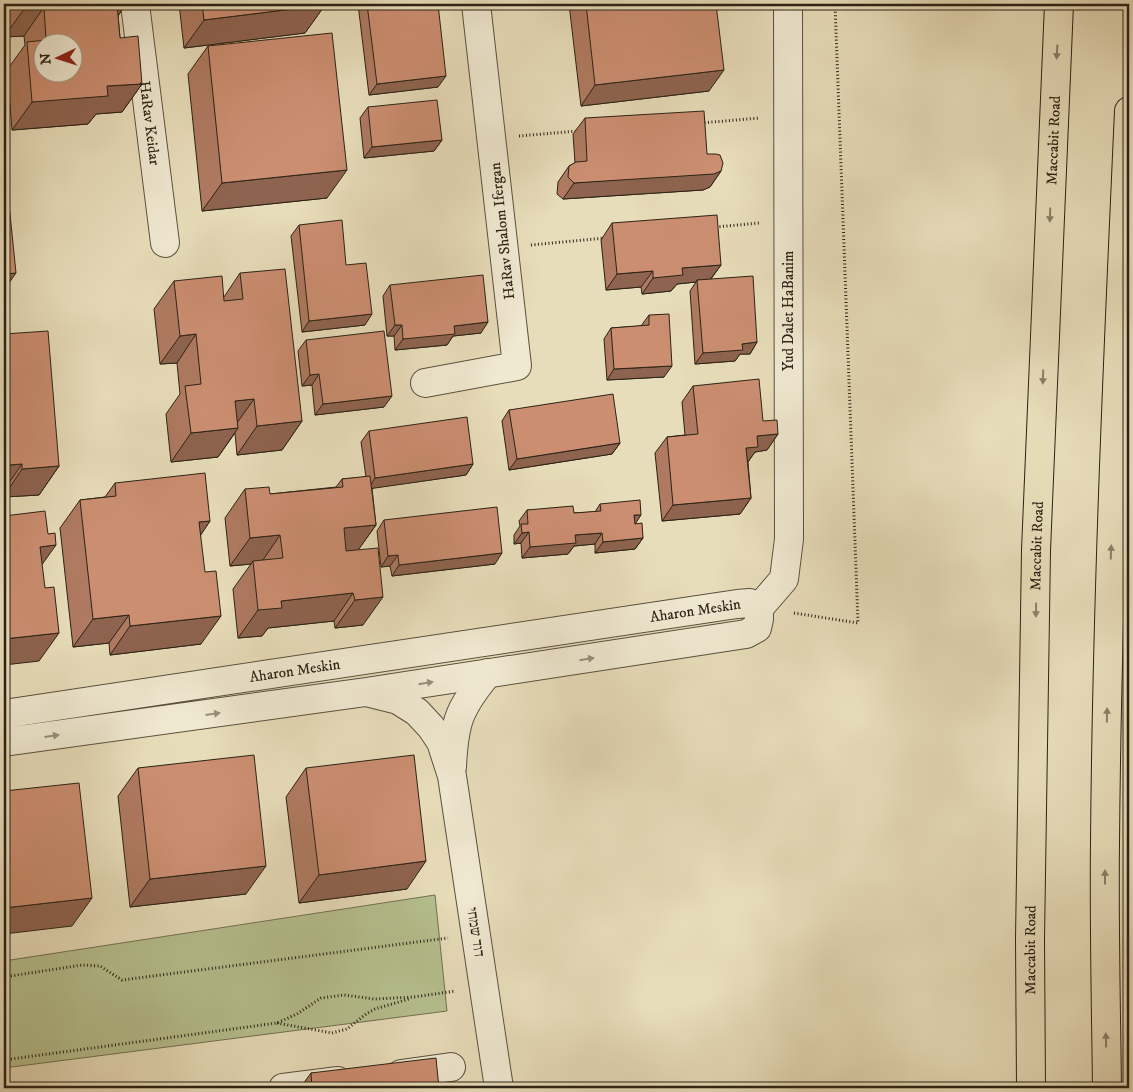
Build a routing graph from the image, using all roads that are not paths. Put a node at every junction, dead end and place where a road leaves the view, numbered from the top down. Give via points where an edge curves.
1 (135, 4) edge
2 (476, 4) edge
3 (788, 4) edge
4 (1060, 4) edge
5 (1129, 111) edge
6 (165, 242) dead end
7 (425, 383) dead end
8 (759, 608) junction
9 (488, 673) junction
10 (366, 692) junction
11 (4, 714) edge
12 (4, 742) edge
13 (452, 776) junction
14 (451, 1067) dead end
15 (284, 1088) edge
16 (500, 1088) edge
17 (1031, 1088) edge
18 (1107, 1088) edge

1 - 6 street, HaRav Keidar
2 - 7 street, HaRav Shalom Ifergan via 517,366
3 - 8 street, Yud Dalet HaBanim via 789,540 784,579
4 -> 17 highway, Maccabit Road via 1036,550
18 -> 5 highway via 1107,700
9 -> 8 street, Aharon Meskin via 746,634 757,628
8 - 11 street, Aharon Meskin via 750,603 737,604
10 -> 9 street, Aharon Meskin
9 - 13 street, דוד שמחי via 461,710 454,736
12 -> 10 street, Aharon Meskin
10 - 13 street, דוד שמחי via 398,700 417,712 440,742
13 - 16 street, דוד שמחי
14 - 15 street

